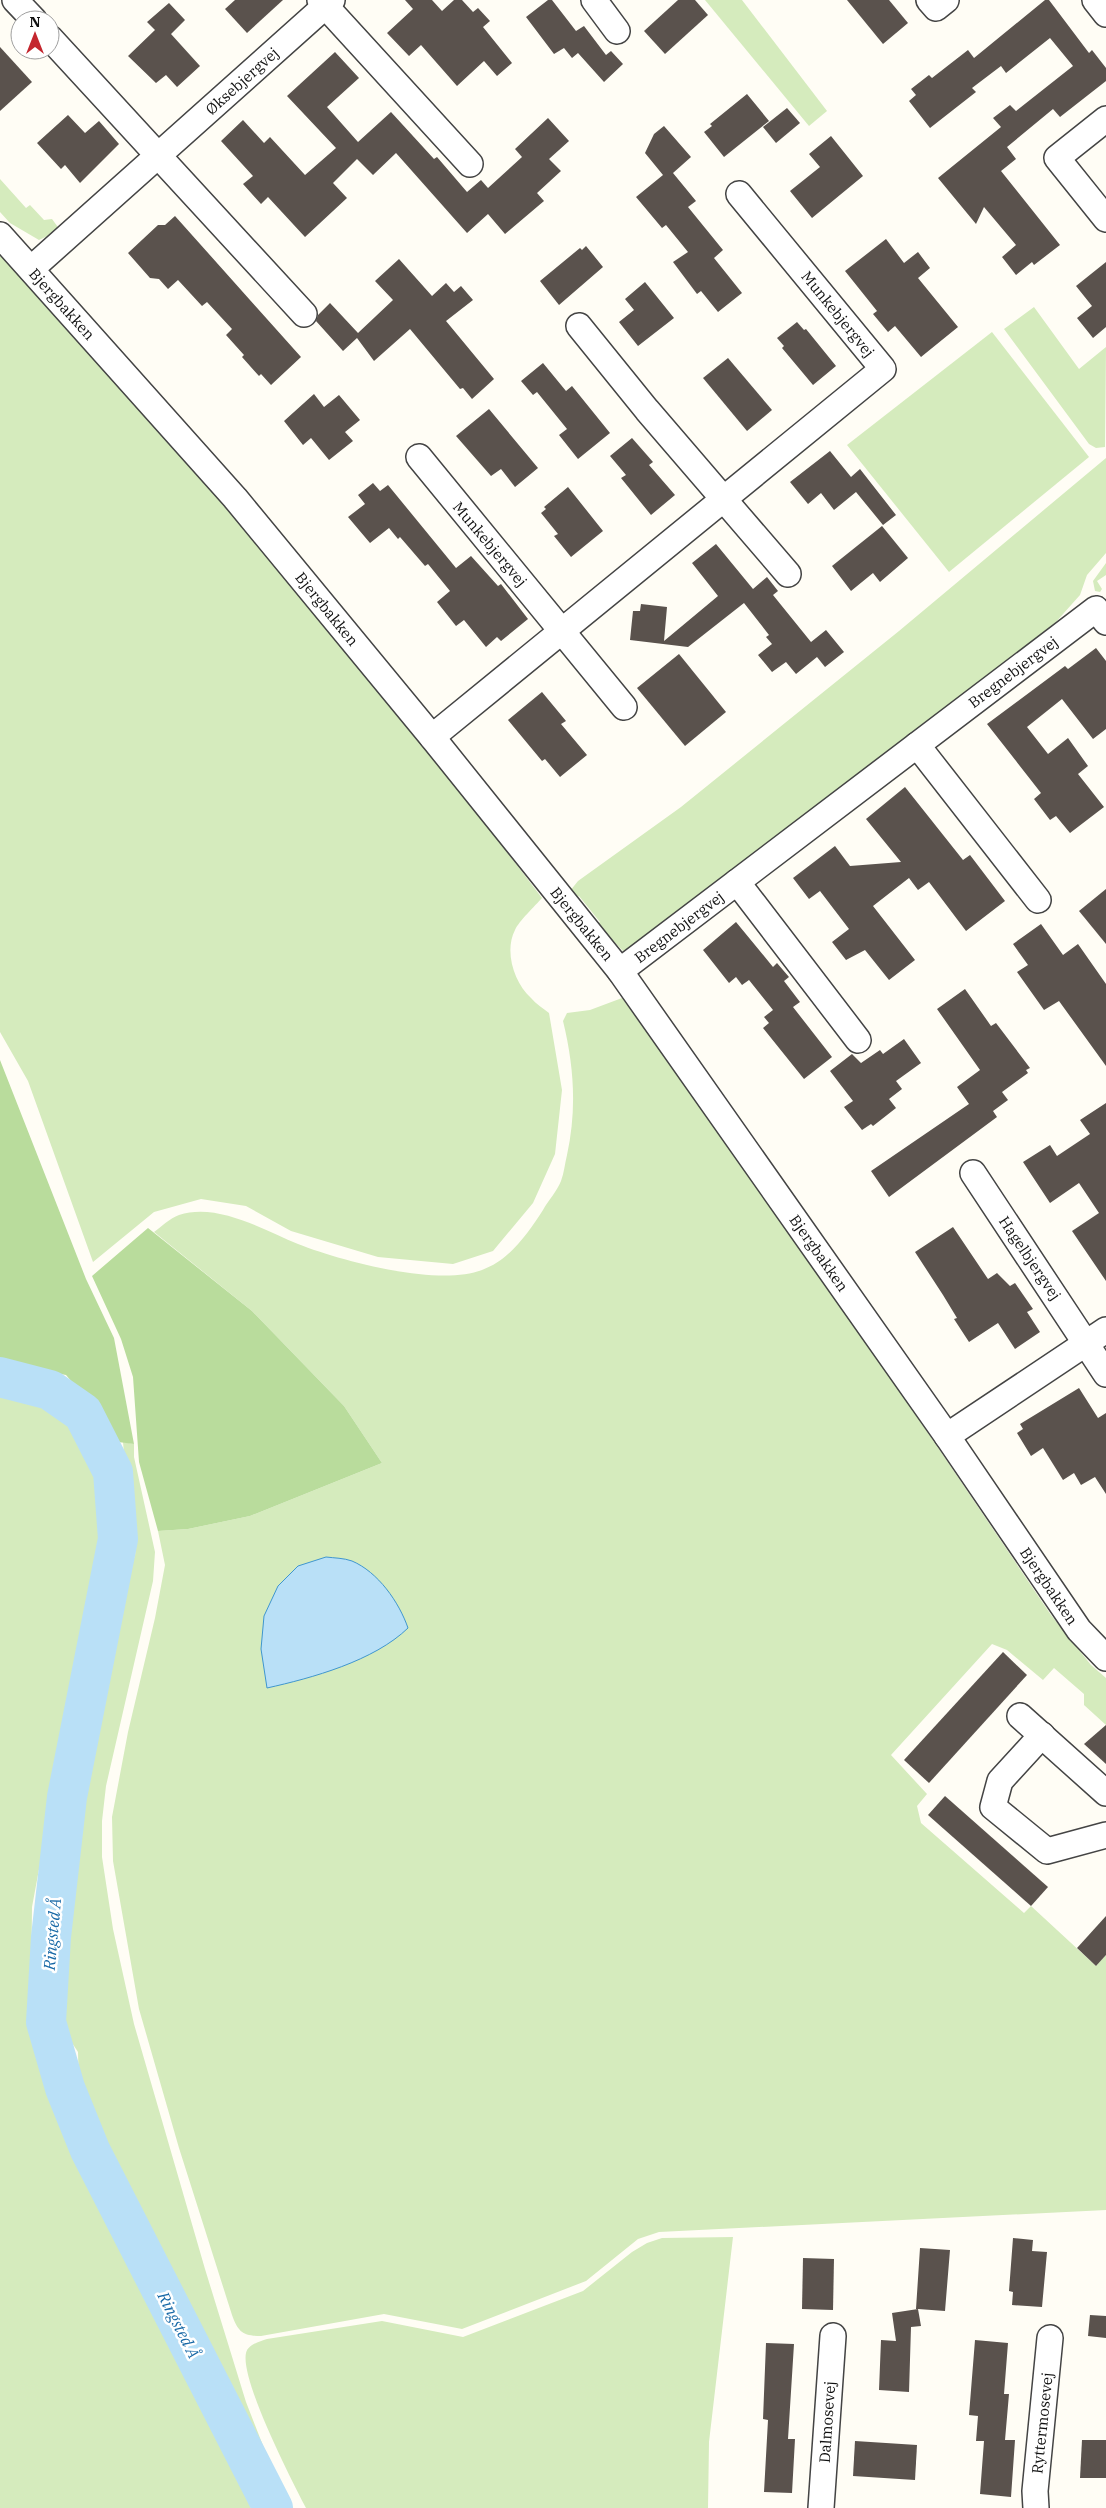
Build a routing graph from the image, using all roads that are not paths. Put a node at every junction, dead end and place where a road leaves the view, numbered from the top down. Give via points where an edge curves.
1 (15, 0) edge
2 (594, 0) edge
3 (930, 0) edge
4 (946, 0) edge
5 (1095, 0) edge
6 (326, 2) edge
7 (24, 10) edge
8 (1106, 14) edge
9 (617, 31) dead end
10 (60, 49) edge
11 (1106, 119) edge
12 (158, 156) junction
13 (470, 164) dead end
14 (739, 194) dead end
15 (1106, 219) edge
16 (0, 235) edge
17 (32, 270) junction
18 (304, 314) dead end
19 (579, 326) dead end
20 (419, 458) dead end
21 (725, 498) junction
22 (788, 574) dead end
23 (1106, 622) edge
24 (562, 631) junction
25 (624, 707) dead end
26 (432, 737) junction
27 (917, 745) junction
28 (737, 882) junction
29 (1038, 900) dead end
30 (620, 971) junction
31 (858, 1040) dead end
32 (973, 1173) dead end
33 (1096, 1337) edge
34 (1106, 1374) edge
35 (948, 1436) junction
36 (1106, 1658) edge
37 (1020, 1716) dead end
38 (1042, 1735) junction
39 (1106, 1793) edge
40 (1106, 1835) edge
41 (833, 2336) dead end
42 (1050, 2338) dead end
43 (821, 2508) edge
44 (1036, 2508) edge

1 - 7 street
2 - 9 street
3 - 4 street via 936,8
5 - 8 street
6 - 12 street, Øksebjergvej
6 - 13 street, Øksebjergvej
10 - 12 street
11 - 15 street via 1057,158
12 - 17 street, Øksebjergvej
12 - 18 street
14 - 21 street, Munkebjergvej via 883,369
16 - 17 street, Bjergbakken
17 - 26 street, Bjergbakken via 235,498
19 - 21 street via 647,410
20 - 24 street, Munkebjergvej
21 - 22 street
21 - 24 street, Munkebjergvej
23 - 27 street, Bregnebjergvej via 1096,609
24 - 25 street, Munkebjergvej
24 - 26 street, Munkebjergvej
26 - 30 street, Bjergbakken
27 - 28 street, Bregnebjergvej
27 - 29 street
28 - 30 street, Bregnebjergvej
28 - 31 street, Bregnebjergvej
30 - 35 street, Bjergbakken
32 - 33 street, Hagelbjergvej
33 - 34 street, Hagelbjergvej
33 - 35 street
35 - 36 street, Bjergbakken via 1080,1630
37 - 38 street
38 - 39 street
38 - 40 street via 1000,1781 993,1807 1047,1852
41 - 43 street, Dalmosevej
42 - 44 street, Ryttermosevej

